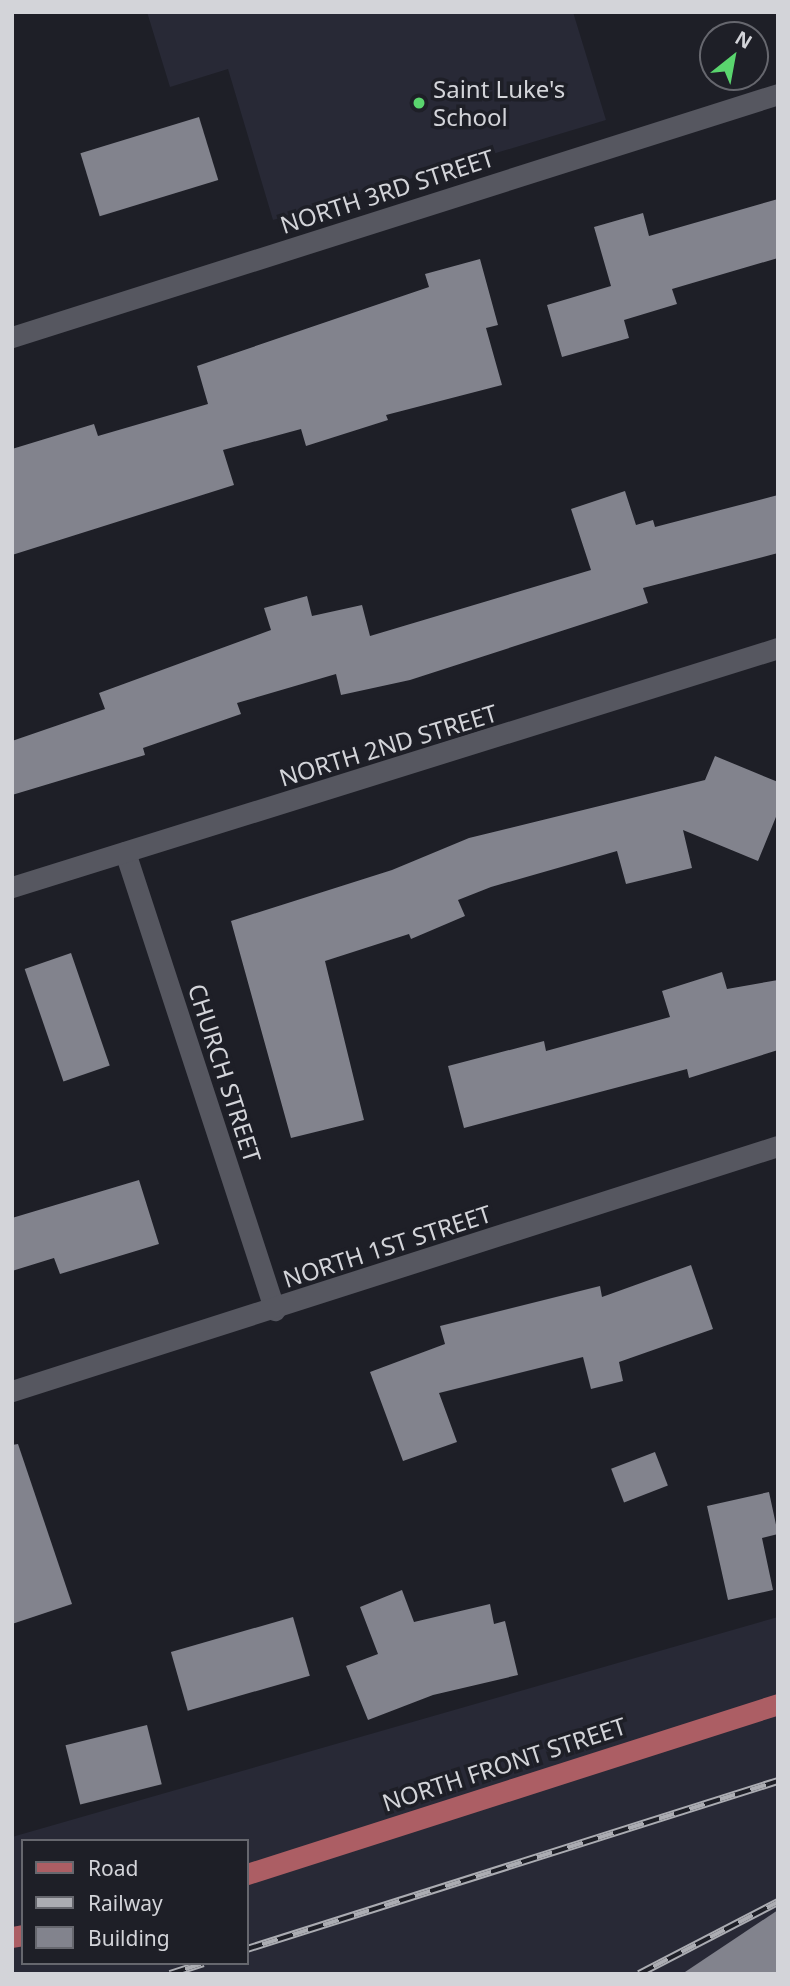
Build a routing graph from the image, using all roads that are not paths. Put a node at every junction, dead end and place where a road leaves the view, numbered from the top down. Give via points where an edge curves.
1 (778, 94) edge
2 (12, 337) edge
3 (778, 648) edge
4 (125, 852) junction
5 (12, 887) edge
6 (778, 1146) edge
7 (275, 1310) junction
8 (12, 1391) edge
9 (778, 1704) edge
10 (248, 1874) edge

1 - 2 street, NORTH 3RD STREET
3 - 4 street, NORTH 2ND STREET
4 - 5 street, NORTH 2ND STREET
4 - 7 street, CHURCH STREET
6 - 7 street, NORTH 1ST STREET
7 - 8 street, NORTH 1ST STREET
9 - 10 main road, NORTH FRONT STREET

